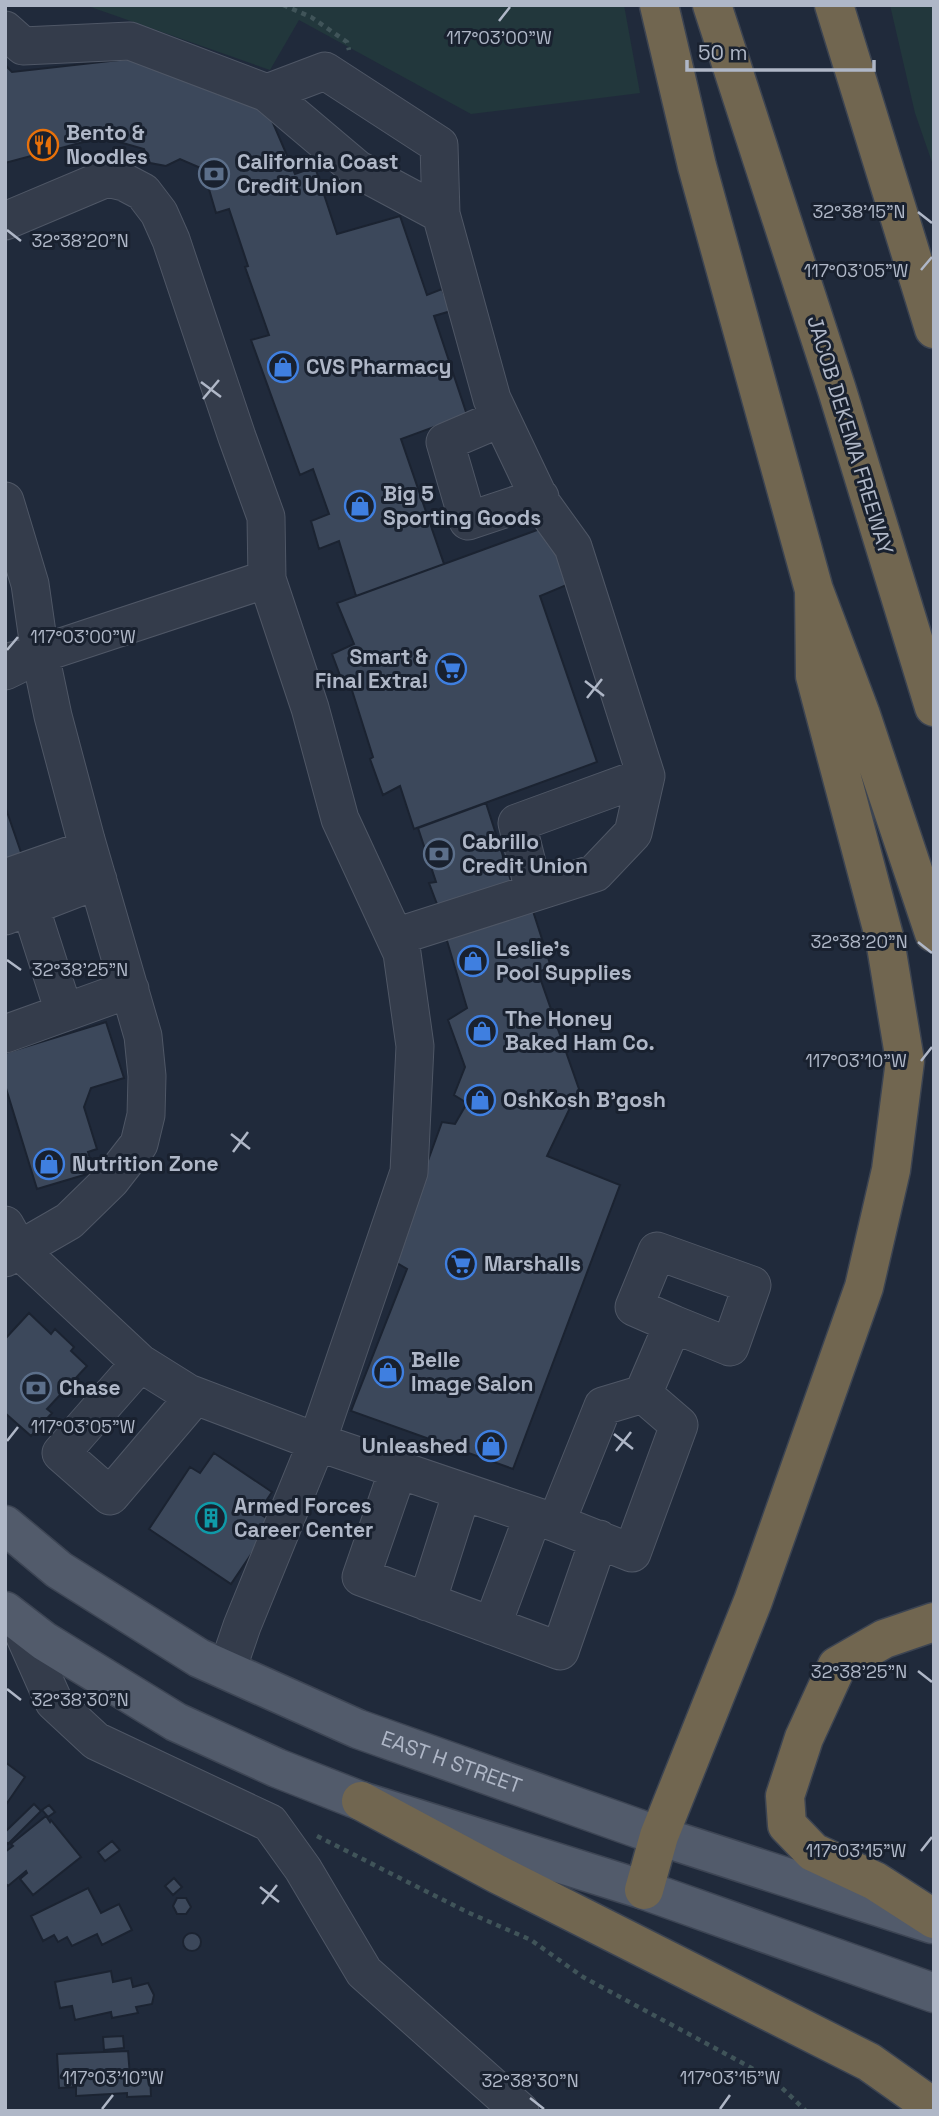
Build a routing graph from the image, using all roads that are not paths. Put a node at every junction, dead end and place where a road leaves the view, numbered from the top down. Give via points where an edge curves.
1 (659, 5) edge
2 (712, 5) edge
3 (834, 5) edge
4 (5, 30) edge
5 (267, 93) junction
6 (441, 214) junction
7 (5, 221) edge
8 (934, 329) edge
9 (501, 418) junction
10 (540, 497) junction
11 (5, 501) edge
12 (267, 579) junction
13 (814, 590) junction
14 (23, 659) edge
15 (5, 671) edge
16 (934, 707) edge
17 (646, 776) junction
18 (93, 865) junction
19 (22, 872) edge
20 (534, 891) junction
21 (18, 911) edge
22 (934, 933) edge
23 (394, 937) junction
24 (130, 989) junction
25 (64, 1012) junction
26 (5, 1034) edge
27 (10, 1244) edge
28 (673, 1324) dead end
29 (139, 1363) junction
30 (643, 1394) junction
31 (195, 1396) junction
32 (317, 1442) junction
33 (398, 1470) junction
34 (462, 1492) junction
35 (545, 1520) junction
36 (5, 1525) edge
37 (599, 1539) junction
38 (427, 1602) junction
39 (12, 1616) edge
40 (934, 1622) edge
41 (492, 1626) junction
42 (227, 1670) junction
43 (361, 1801) junction
44 (659, 1836) junction
45 (644, 1890) junction
46 (934, 1919) edge
47 (934, 1925) edge
48 (934, 1993) edge
49 (934, 2108) edge
50 (520, 2111) edge

1 - 13 highway via 697,166
2 - 16 highway, JACOB DEKEMA FREEWAY
3 - 8 highway
4 - 5 lane via 23,46 130,41
5 - 6 lane via 357,169
5 - 6 lane via 326,71 439,145
6 - 9 lane
7 - 12 lane via 107,178 143,192 159,213 266,517
9 - 10 lane
9 - 10 lane via 445,442 468,521
10 - 17 lane via 573,547
11 - 14 lane via 30,584
12 - 14 lane
12 - 23 lane via 310,708 340,819
13 - 22 highway
13 - 44 highway via 816,676 886,940 905,1061 891,1170 864,1287 753,1601
14 - 15 lane
14 - 18 lane via 47,691
17 - 20 lane via 633,833 595,873
17 - 20 lane via 517,823
18 - 19 lane
18 - 21 lane
18 - 24 lane
20 - 23 lane
21 - 25 lane
23 - 32 lane via 402,953 415,1046 409,1172
24 - 25 lane
24 - 27 lane via 143,1036 146,1076 146,1115 139,1144 69,1221
25 - 26 lane
27 - 29 lane
28 - 30 lane
29 - 31 lane
29 - 31 lane via 61,1453 110,1496
30 - 35 lane via 603,1406
30 - 37 lane via 679,1425 632,1553
31 - 32 lane
32 - 33 lane
32 - 42 lane
33 - 34 lane
33 - 38 lane via 361,1577
34 - 35 lane
34 - 38 lane
35 - 37 lane
35 - 41 lane
36 - 42 main road, EAST H STREET via 59,1570 199,1658
37 - 41 lane via 560,1651
38 - 41 lane
39 - 43 main road via 44,1641 176,1722
39 - 50 lane via 54,1702 96,1741 270,1823 364,1972
40 - 46 highway via 884,1639 837,1667 804,1738 785,1796 787,1825 813,1852 874,1881
42 - 44 main road, EAST H STREET via 358,1729
43 - 45 main road
43 - 49 highway via 869,2062
44 - 45 highway
44 - 47 main road, EAST H STREET
45 - 48 main road

